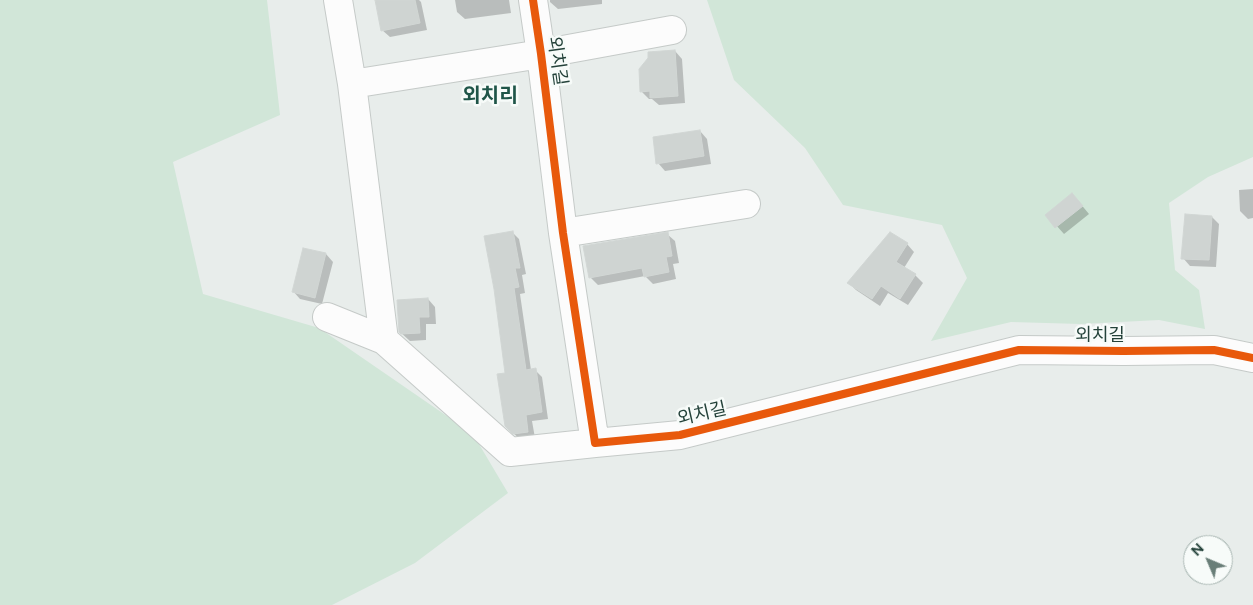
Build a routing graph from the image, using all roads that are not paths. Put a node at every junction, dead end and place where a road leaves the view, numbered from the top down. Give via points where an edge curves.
1 (338, 0) edge
2 (533, 0) edge
3 (672, 30) dead end
4 (541, 54) junction
5 (352, 84) junction
6 (746, 204) dead end
7 (563, 233) junction
8 (326, 317) dead end
9 (384, 340) junction
10 (1253, 358) edge
11 (595, 443) junction

1 - 5 street
2 - 4 street, 외치길
3 - 4 street, 외치길
4 - 5 street, 외치길
4 - 7 street, 외치길
5 - 9 street
6 - 7 street
7 - 11 street, 외치길
8 - 9 street, 외치길
9 - 11 street, 외치길 via 510,452
10 - 11 street, 외치길 via 1214,350 1019,350 680,435

